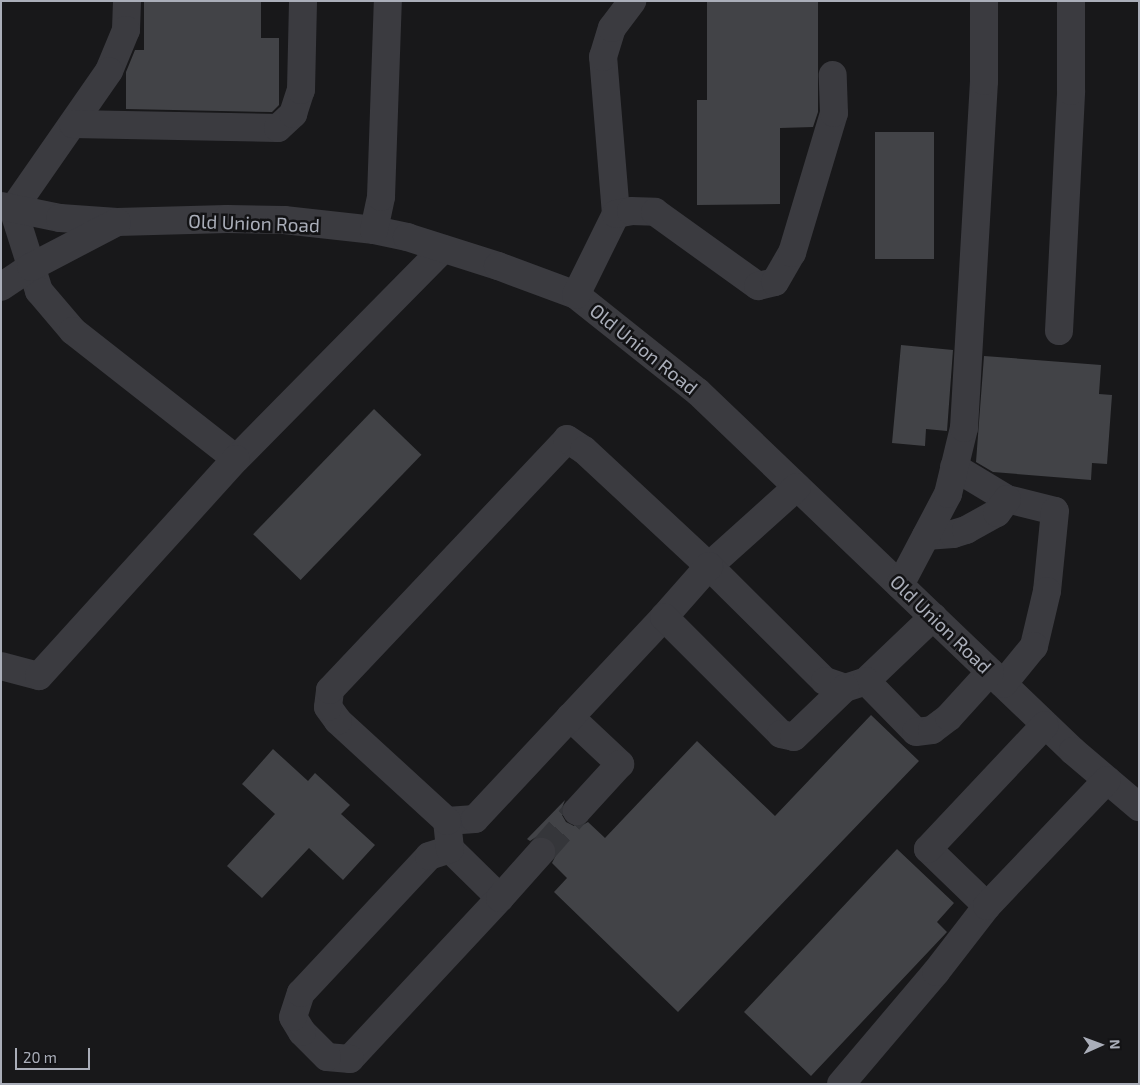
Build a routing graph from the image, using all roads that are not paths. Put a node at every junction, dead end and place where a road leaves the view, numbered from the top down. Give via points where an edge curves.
1 (127, 1) edge
2 (303, 1) edge
3 (388, 1) edge
4 (632, 1) edge
5 (984, 1) edge
6 (1071, 1) edge
7 (833, 75) dead end
8 (73, 124) junction
9 (7, 207) edge
10 (616, 214) junction
11 (117, 222) junction
12 (374, 230) junction
13 (443, 249) junction
14 (31, 267) junction
15 (1, 287) edge
16 (576, 295) junction
17 (1059, 331) dead end
18 (236, 459) junction
19 (954, 467) junction
20 (797, 487) junction
21 (1007, 499) junction
22 (926, 536) junction
23 (709, 566) junction
24 (900, 585) junction
25 (933, 617) junction
26 (664, 618) junction
27 (1, 666) edge
28 (997, 678) junction
29 (856, 685) junction
30 (570, 717) junction
31 (1045, 725) junction
32 (1107, 780) junction
33 (1139, 807) edge
34 (577, 811) tunnel mouth
35 (447, 821) junction
36 (450, 849) junction
37 (541, 852) tunnel mouth
38 (500, 898) junction
39 (987, 906) junction
40 (841, 1084) edge

1 - 8 street via 126,30 109,71
2 - 8 street via 301,90 293,114 278,128
3 - 12 street via 381,197
4 - 10 street via 612,28 603,57
5 - 19 street via 984,81 964,428
6 - 17 street via 1071,92
7 - 10 street via 834,113 792,253 775,282 758,286 655,212
8 - 9 street
9 - 11 street, Old Union Road via 60,218
9 - 14 street
10 - 16 street
11 - 12 street, Old Union Road via 284,220
11 - 14 street
12 - 13 street, Old Union Road via 407,236
13 - 16 street, Old Union Road
13 - 18 street
14 - 15 street
14 - 18 street via 39,291 73,331
16 - 20 street, Old Union Road via 698,392
18 - 27 street via 39,676
19 - 21 street
19 - 22 street via 948,494
20 - 23 street
20 - 24 street, Old Union Road
21 - 22 street via 996,513 966,530
21 - 28 street via 1055,511 1047,591 1034,646
22 - 24 street
23 - 26 street
23 - 29 street via 825,681
23 - 35 street via 584,450 567,439 548,457 330,690 328,707 338,722
24 - 25 street, Old Union Road
25 - 28 street, Old Union Road
25 - 29 street
26 - 29 street via 781,734 794,737
26 - 30 street
28 - 29 street via 932,730 916,732
28 - 31 street, Old Union Road
30 - 34 street via 620,764
30 - 35 street via 475,819
31 - 32 street, Old Union Road
31 - 39 street via 928,849
32 - 33 street, Old Union Road
32 - 39 street
35 - 36 street
36 - 38 street
36 - 38 street via 429,856 301,993 294,1017 302,1032 327,1057 350,1059
37 - 38 street
39 - 40 street

